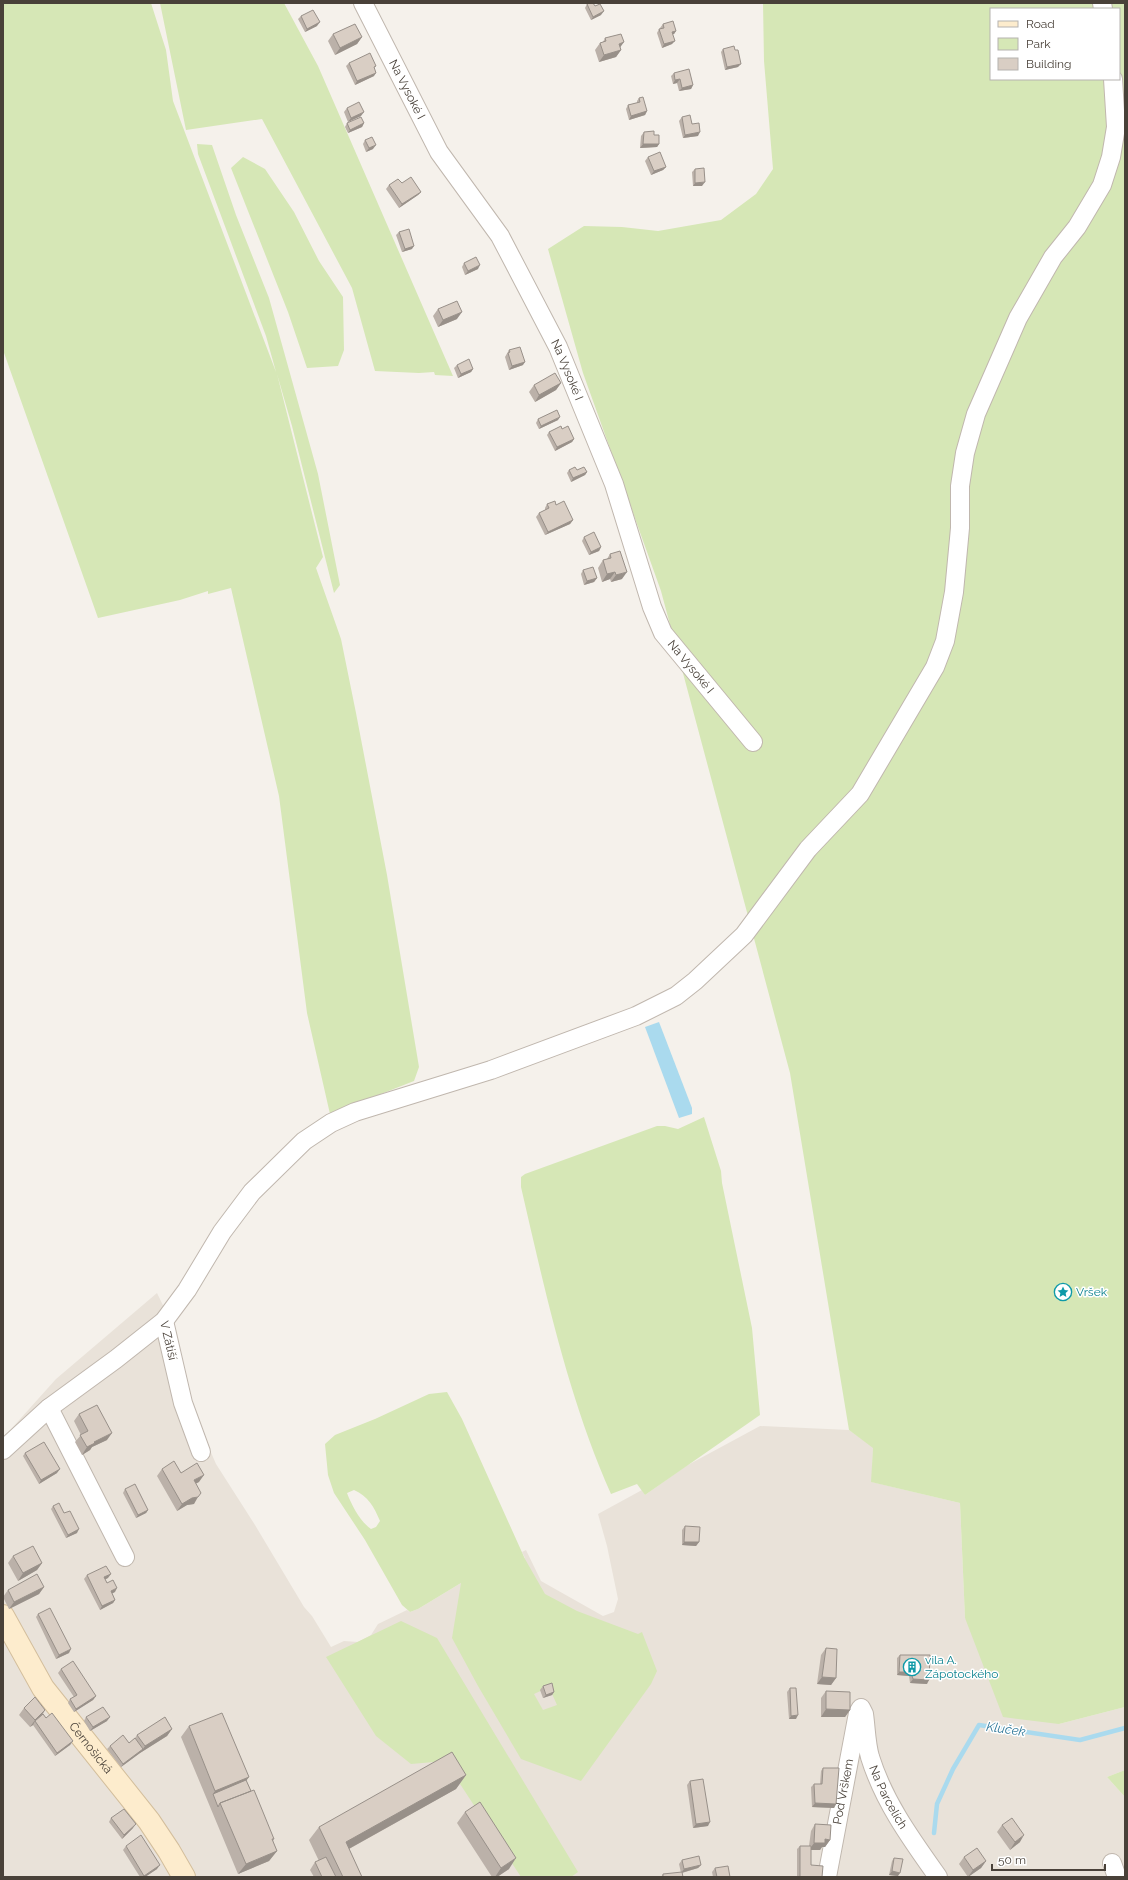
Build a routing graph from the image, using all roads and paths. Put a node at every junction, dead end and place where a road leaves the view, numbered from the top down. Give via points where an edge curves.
1 (363, 3) edge
2 (1113, 80) edge
3 (753, 742) dead end
4 (164, 1321) junction
5 (49, 1408) junction
6 (3, 1450) edge
7 (201, 1452) dead end
8 (125, 1557) dead end
9 (3, 1616) edge
10 (861, 1708) joint
11 (184, 1877) edge
12 (827, 1877) edge
13 (938, 1877) edge

1 - 3 street, Na Vysoké I via 439,152 500,236 558,347 614,484 652,607 663,634
2 - 4 street via 1116,127 1111,157 1102,185 1077,227 1053,257 1018,318 976,414 965,453 960,486 960,528 954,592 945,641 934,667 860,794 808,849 744,935 676,996 636,1016 491,1070 356,1112 331,1123 310,1137 252,1192 222,1232 187,1290
4 - 5 street, V Zátiší via 116,1360
4 - 7 street, V Zátiší via 183,1403
5 - 6 street, V Zátiší
5 - 8 street
9 - 11 street, Černošická via 43,1688 149,1821
10 - 12 street, Pod Vrškem
10 - 13 street, Na Parcelích via 870,1756 884,1792 909,1837

